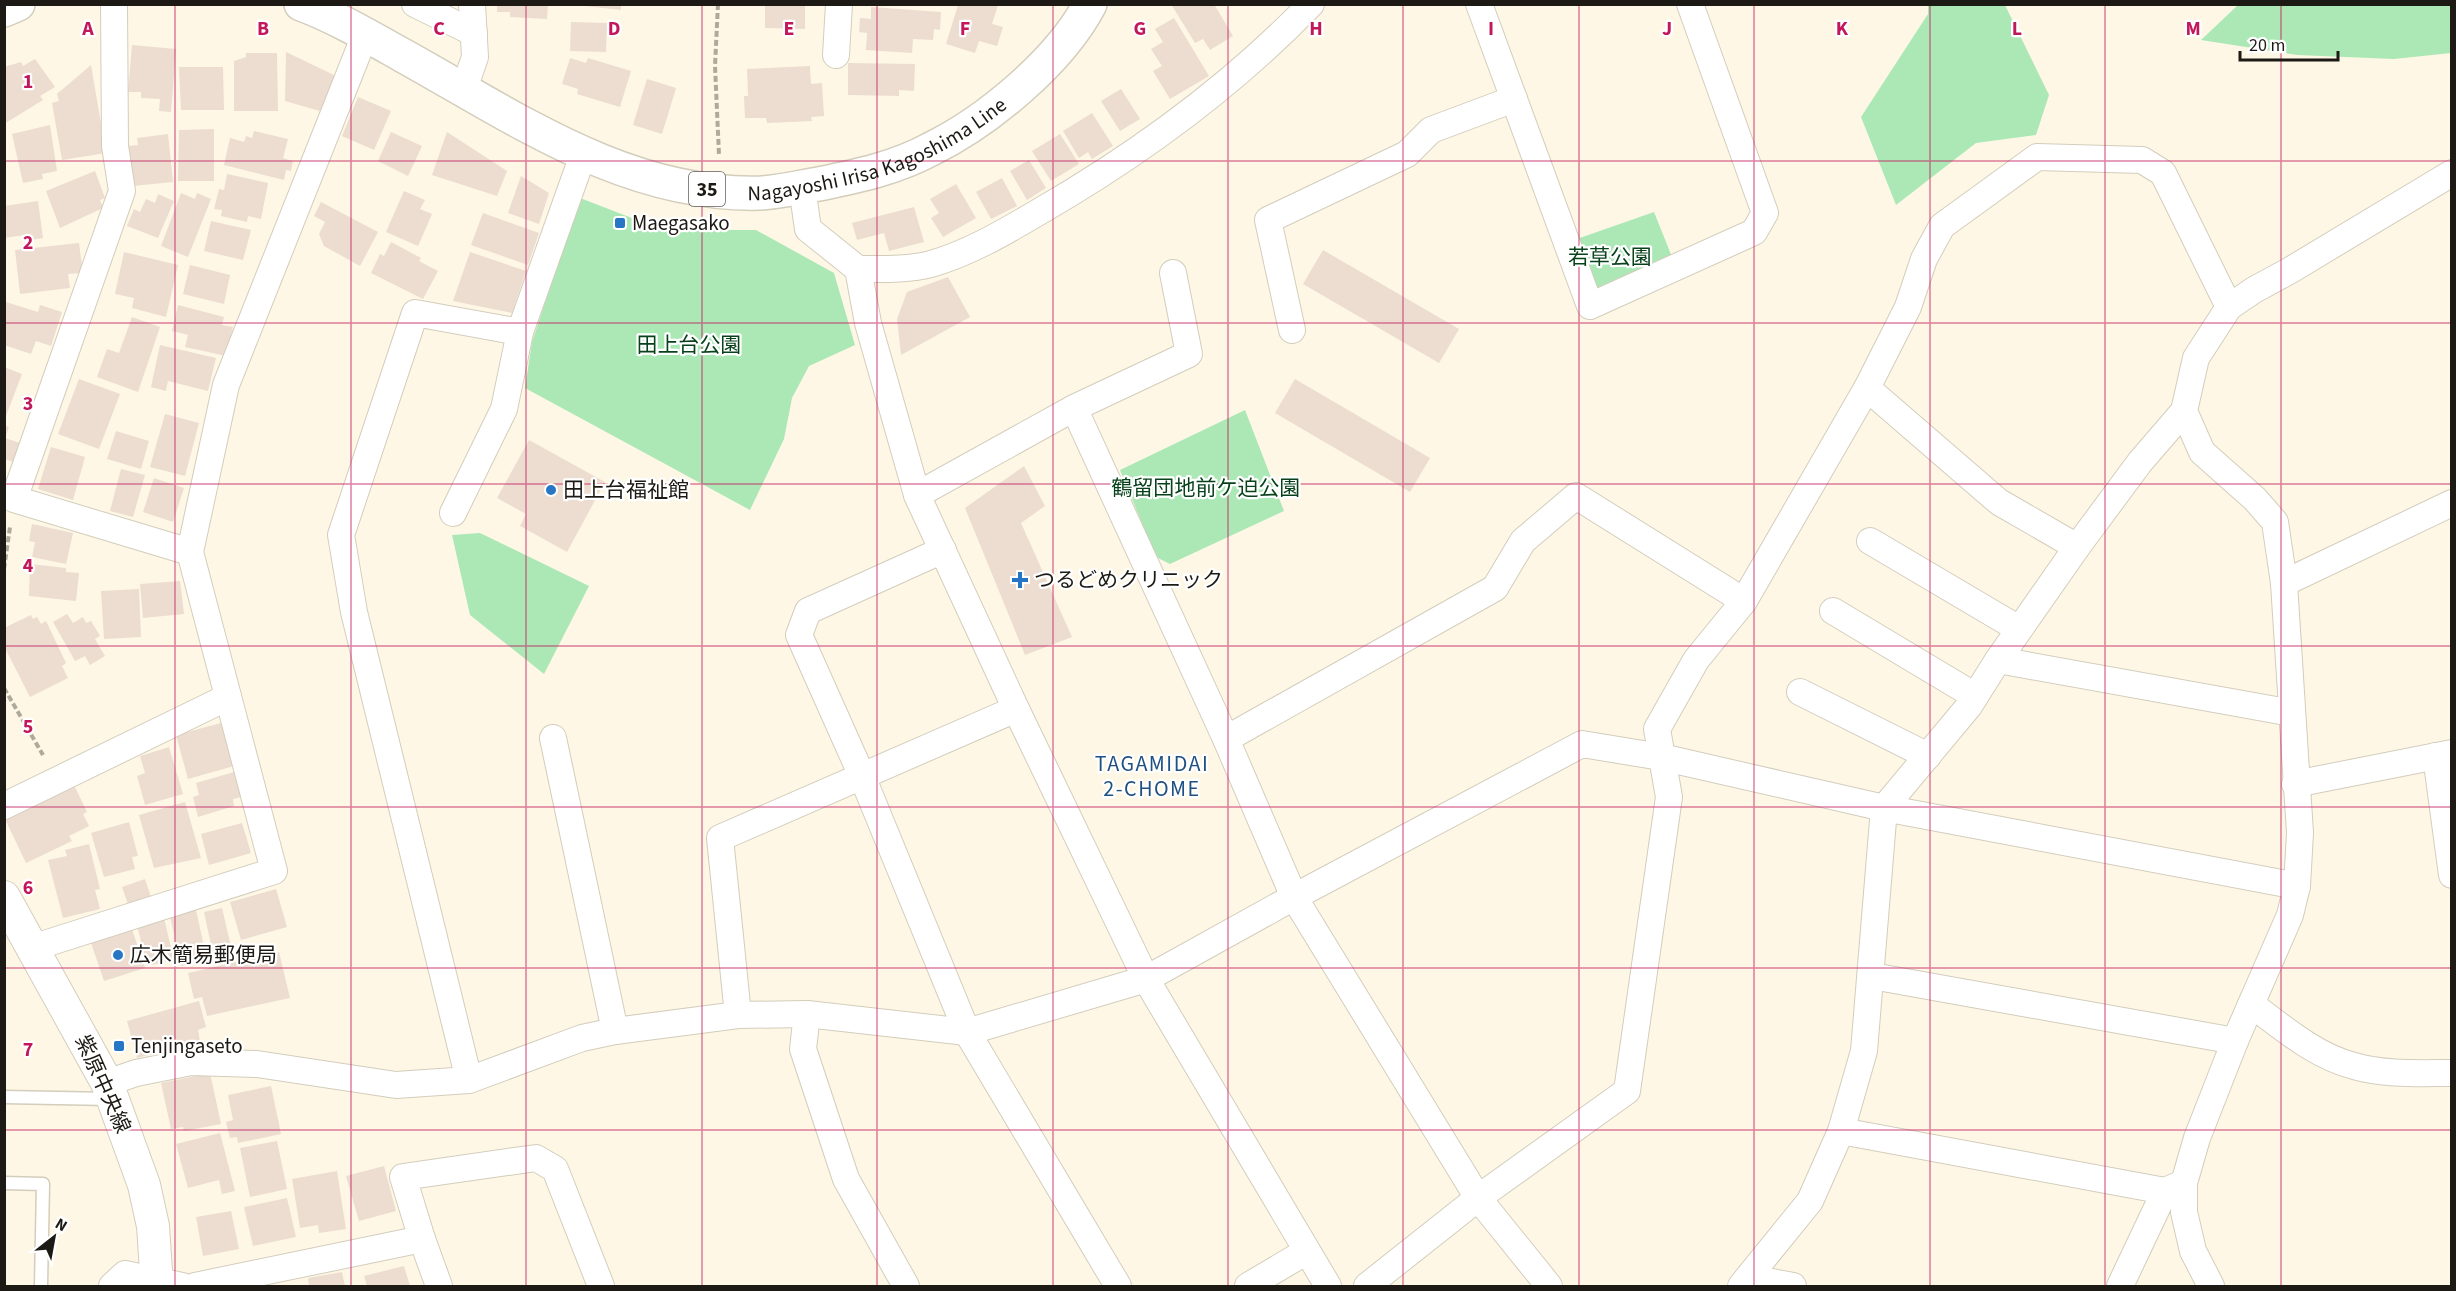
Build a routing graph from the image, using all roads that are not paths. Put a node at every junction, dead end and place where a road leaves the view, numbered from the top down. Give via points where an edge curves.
1 (18, 4) edge
2 (114, 4) edge
3 (301, 4) edge
4 (415, 4) edge
5 (472, 4) edge
6 (839, 4) edge
7 (1090, 4) edge
8 (1311, 4) edge
9 (1479, 4) edge
10 (1690, 4) edge
11 (4, 10) edge
12 (474, 33) junction
13 (366, 35) junction
14 (836, 55) dead end
15 (464, 89) junction
16 (1514, 99) junction
17 (583, 155) junction
18 (2451, 173) edge
19 (802, 187) junction
20 (858, 270) junction
21 (1173, 273) dead end
22 (2229, 307) junction
23 (1292, 330) dead end
24 (520, 332) junction
25 (1867, 388) junction
26 (1074, 408) junction
27 (2184, 411) junction
28 (917, 495) junction
29 (2449, 512) edge
30 (453, 513) dead end
31 (1870, 541) dead end
32 (2077, 547) junction
33 (943, 550) junction
34 (189, 552) junction
35 (2284, 583) junction
36 (1744, 601) junction
37 (1833, 611) dead end
38 (2019, 629) junction
39 (1998, 660) junction
40 (1800, 692) dead end
41 (1976, 696) junction
42 (228, 697) junction
43 (1016, 709) junction
44 (2292, 713) junction
45 (554, 738) dead end
46 (1226, 740) junction
47 (2444, 754) edge
48 (1928, 756) junction
49 (1661, 757) junction
50 (862, 776) junction
51 (2295, 784) junction
52 (4, 806) edge
53 (1884, 808) junction
54 (2451, 875) edge
55 (2297, 886) junction
56 (4, 897) edge
57 (1294, 897) junction
58 (35, 948) junction
59 (1872, 976) junction
60 (1146, 979) junction
61 (2251, 1004) junction
62 (807, 1014) junction
63 (738, 1015) junction
64 (615, 1030) junction
65 (967, 1032) junction
66 (2235, 1041) junction
67 (2451, 1073) edge
68 (469, 1080) junction
69 (109, 1091) junction
70 (4, 1097) edge
71 (1841, 1131) junction
72 (4, 1183) edge
73 (2175, 1187) junction
74 (1478, 1198) junction
75 (422, 1239) junction
76 (1306, 1251) junction
77 (1746, 1282) edge
78 (166, 1285) edge
79 (41, 1287) edge
80 (112, 1287) edge
81 (195, 1287) edge
82 (439, 1287) edge
83 (601, 1287) edge
84 (906, 1287) edge
85 (1118, 1287) edge
86 (1248, 1287) edge
87 (1328, 1287) edge
88 (1367, 1287) edge
89 (1549, 1287) edge
90 (1793, 1287) edge
91 (2120, 1287) edge
92 (2211, 1287) edge

1 - 11 main road
2 - 34 street via 115,146 122,191 14,499
3 - 13 main road, Nagayoshi Irisa Kagoshima Line / 35
4 - 12 street
5 - 12 street
6 - 14 street
7 - 19 main road, Nagayoshi Irisa Kagoshima Line / 35 via 1055,52 984,119 906,163
8 - 20 street via 1285,31 1183,117 1085,186 983,244 930,264
9 - 16 street
10 - 16 street via 1765,213 1754,232 1590,306
12 - 15 street via 475,57
13 - 15 main road, Nagayoshi Irisa Kagoshima Line / 35
13 - 34 street via 226,385
15 - 17 main road, Nagayoshi Irisa Kagoshima Line / 35
16 - 23 street via 1431,130 1407,154 1268,220
17 - 19 main road, Nagayoshi Irisa Kagoshima Line / 35 via 659,182 697,188 761,193
17 - 24 street
18 - 22 street
19 - 20 street via 808,229
20 - 28 street via 868,323
21 - 26 street via 1189,354
22 - 25 street via 2163,173 2142,160 2037,157 1942,226 1924,260 1908,307
22 - 27 street via 2196,358
24 - 30 street via 504,409
24 - 68 street via 415,313 341,535 354,612
25 - 32 street via 1999,502
25 - 36 street
26 - 28 street
26 - 46 street
27 - 32 street via 2140,462
27 - 35 street via 2202,453 2275,522
28 - 33 street
29 - 35 street
31 - 38 street
32 - 38 street
33 - 43 street
33 - 50 street via 808,611 799,635
34 - 42 street
35 - 44 street
36 - 46 street via 1576,496 1523,541 1495,588
36 - 49 street via 1696,660 1658,729
37 - 41 street
38 - 39 street
39 - 41 street
39 - 44 street
40 - 48 street
41 - 48 street
42 - 52 street
42 - 58 street via 274,871
43 - 50 street
43 - 60 street
44 - 51 street
45 - 64 street
46 - 57 street
47 - 51 street
47 - 54 street
48 - 53 street
49 - 53 street
49 - 57 street via 1582,744
49 - 74 street via 1669,797 1627,1091
50 - 63 street via 720,838
50 - 65 street
51 - 55 street via 2300,833
53 - 55 street
53 - 59 street
55 - 61 street via 2290,915
56 - 58 street, 紫原中央線
57 - 60 street
57 - 74 street
58 - 69 street, 紫原中央線
59 - 66 street
59 - 71 street via 1864,1051
60 - 65 street
60 - 76 street
61 - 66 street
61 - 67 street via 2305,1044 2354,1066 2407,1073
62 - 63 street
62 - 65 street
62 - 84 street via 803,1049 846,1179
63 - 64 street
64 - 68 street via 582,1038
65 - 85 street
66 - 73 street
68 - 69 street via 396,1085 257,1064 191,1062 136,1073
69 - 70 lane
69 - 78 street, 紫原中央線 via 144,1185
71 - 73 street
71 - 77 street via 1810,1201
72 - 79 lane via 43,1184
73 - 91 street
73 - 92 street via 2193,1251
74 - 88 street
74 - 89 street
75 - 81 street
75 - 82 street
75 - 83 street via 404,1177 536,1158 555,1169
76 - 86 street
76 - 87 street
77 - 90 street
78 - 80 street via 125,1274

